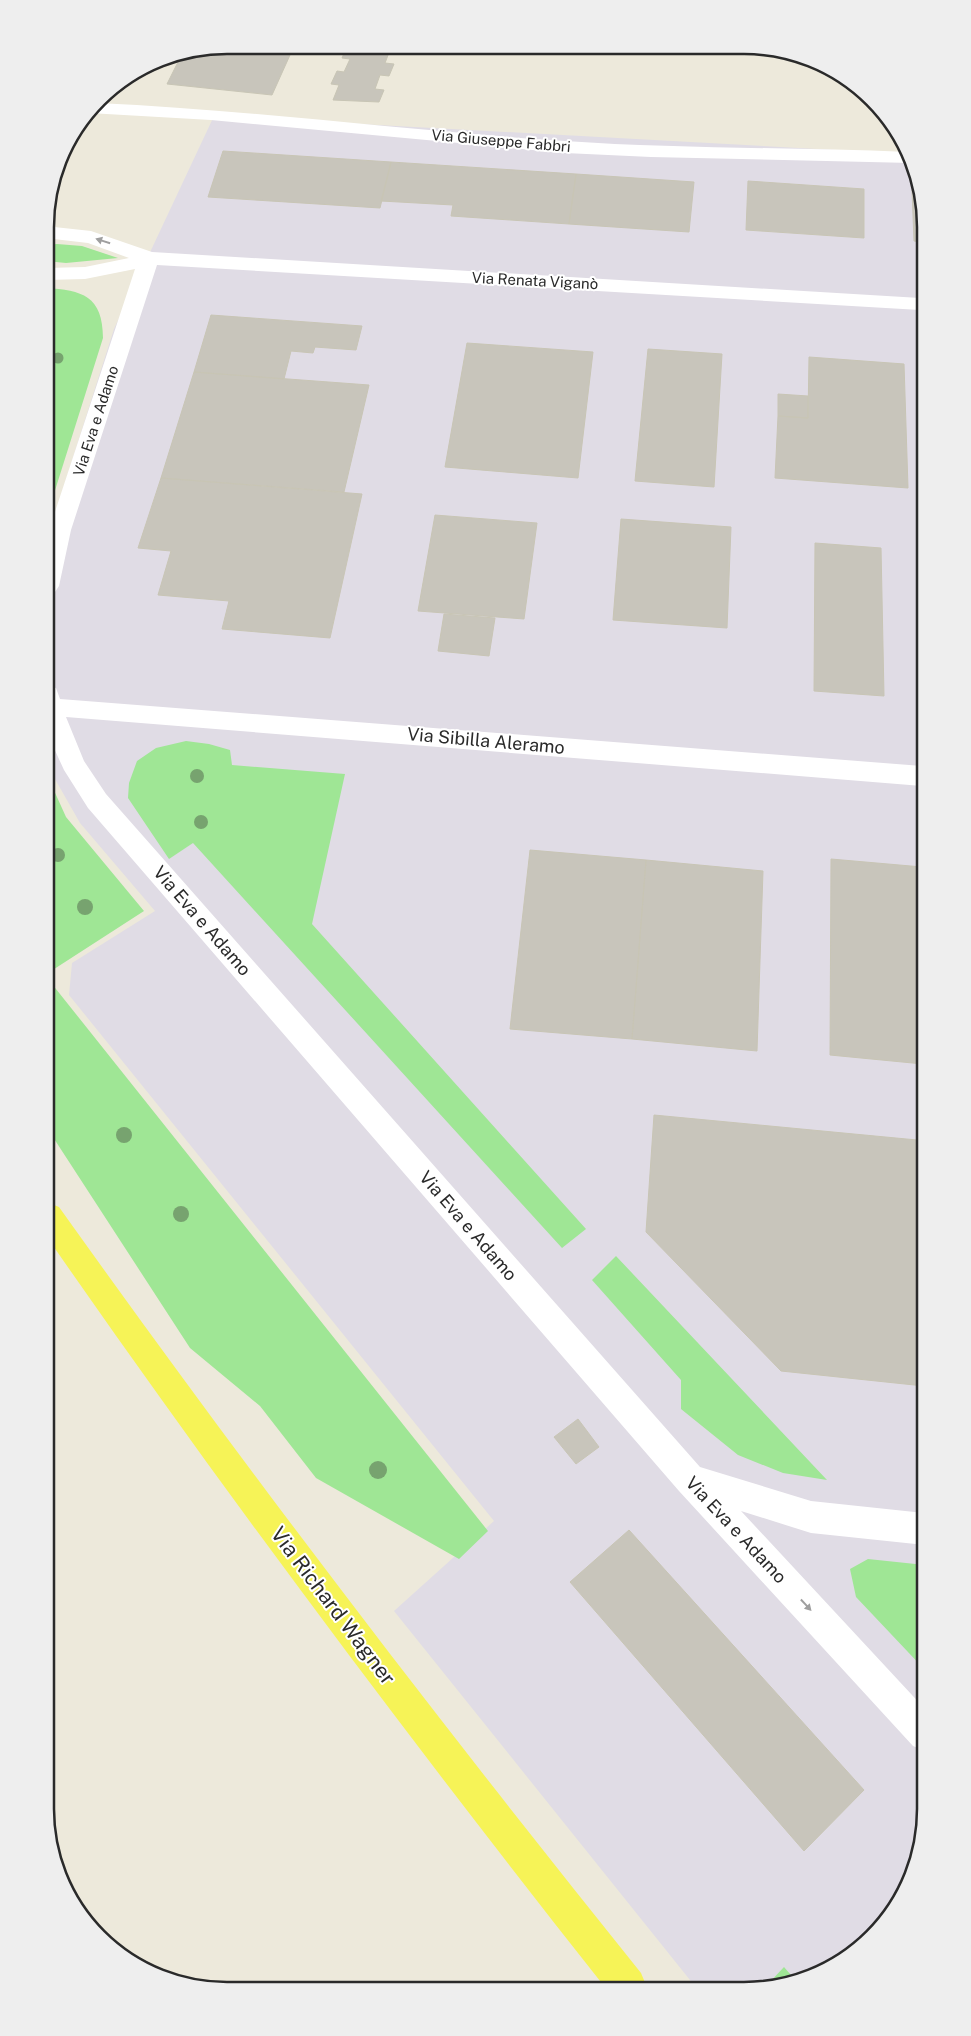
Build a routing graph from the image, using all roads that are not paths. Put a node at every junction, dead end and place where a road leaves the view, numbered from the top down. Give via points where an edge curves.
1 (101, 108) edge
2 (902, 158) edge
3 (54, 233) edge
4 (149, 258) junction
5 (54, 274) edge
6 (917, 304) edge
7 (54, 556) edge
8 (54, 700) edge
9 (54, 715) edge
10 (917, 776) edge
11 (54, 1223) edge
12 (690, 1480) junction
13 (917, 1528) edge
14 (917, 1725) edge
15 (625, 1982) edge

1 - 2 street, Via Giuseppe Fabbri via 198,113 564,147 704,154
4 -> 3 street, Via Renata Viganò via 91,237
4 - 5 street, Via Renata Viganò via 101,272
4 - 6 street, Via Renata Viganò
4 - 7 street, Via Eva e Adamo
8 - 10 street, Via Sibilla Aleramo
9 - 12 street, Via Eva e Adamo via 68,756 97,801
11 - 15 main road, Via Richard Wagner via 166,1381 372,1658
12 - 13 street via 811,1517
12 -> 14 street, Via Eva e Adamo

